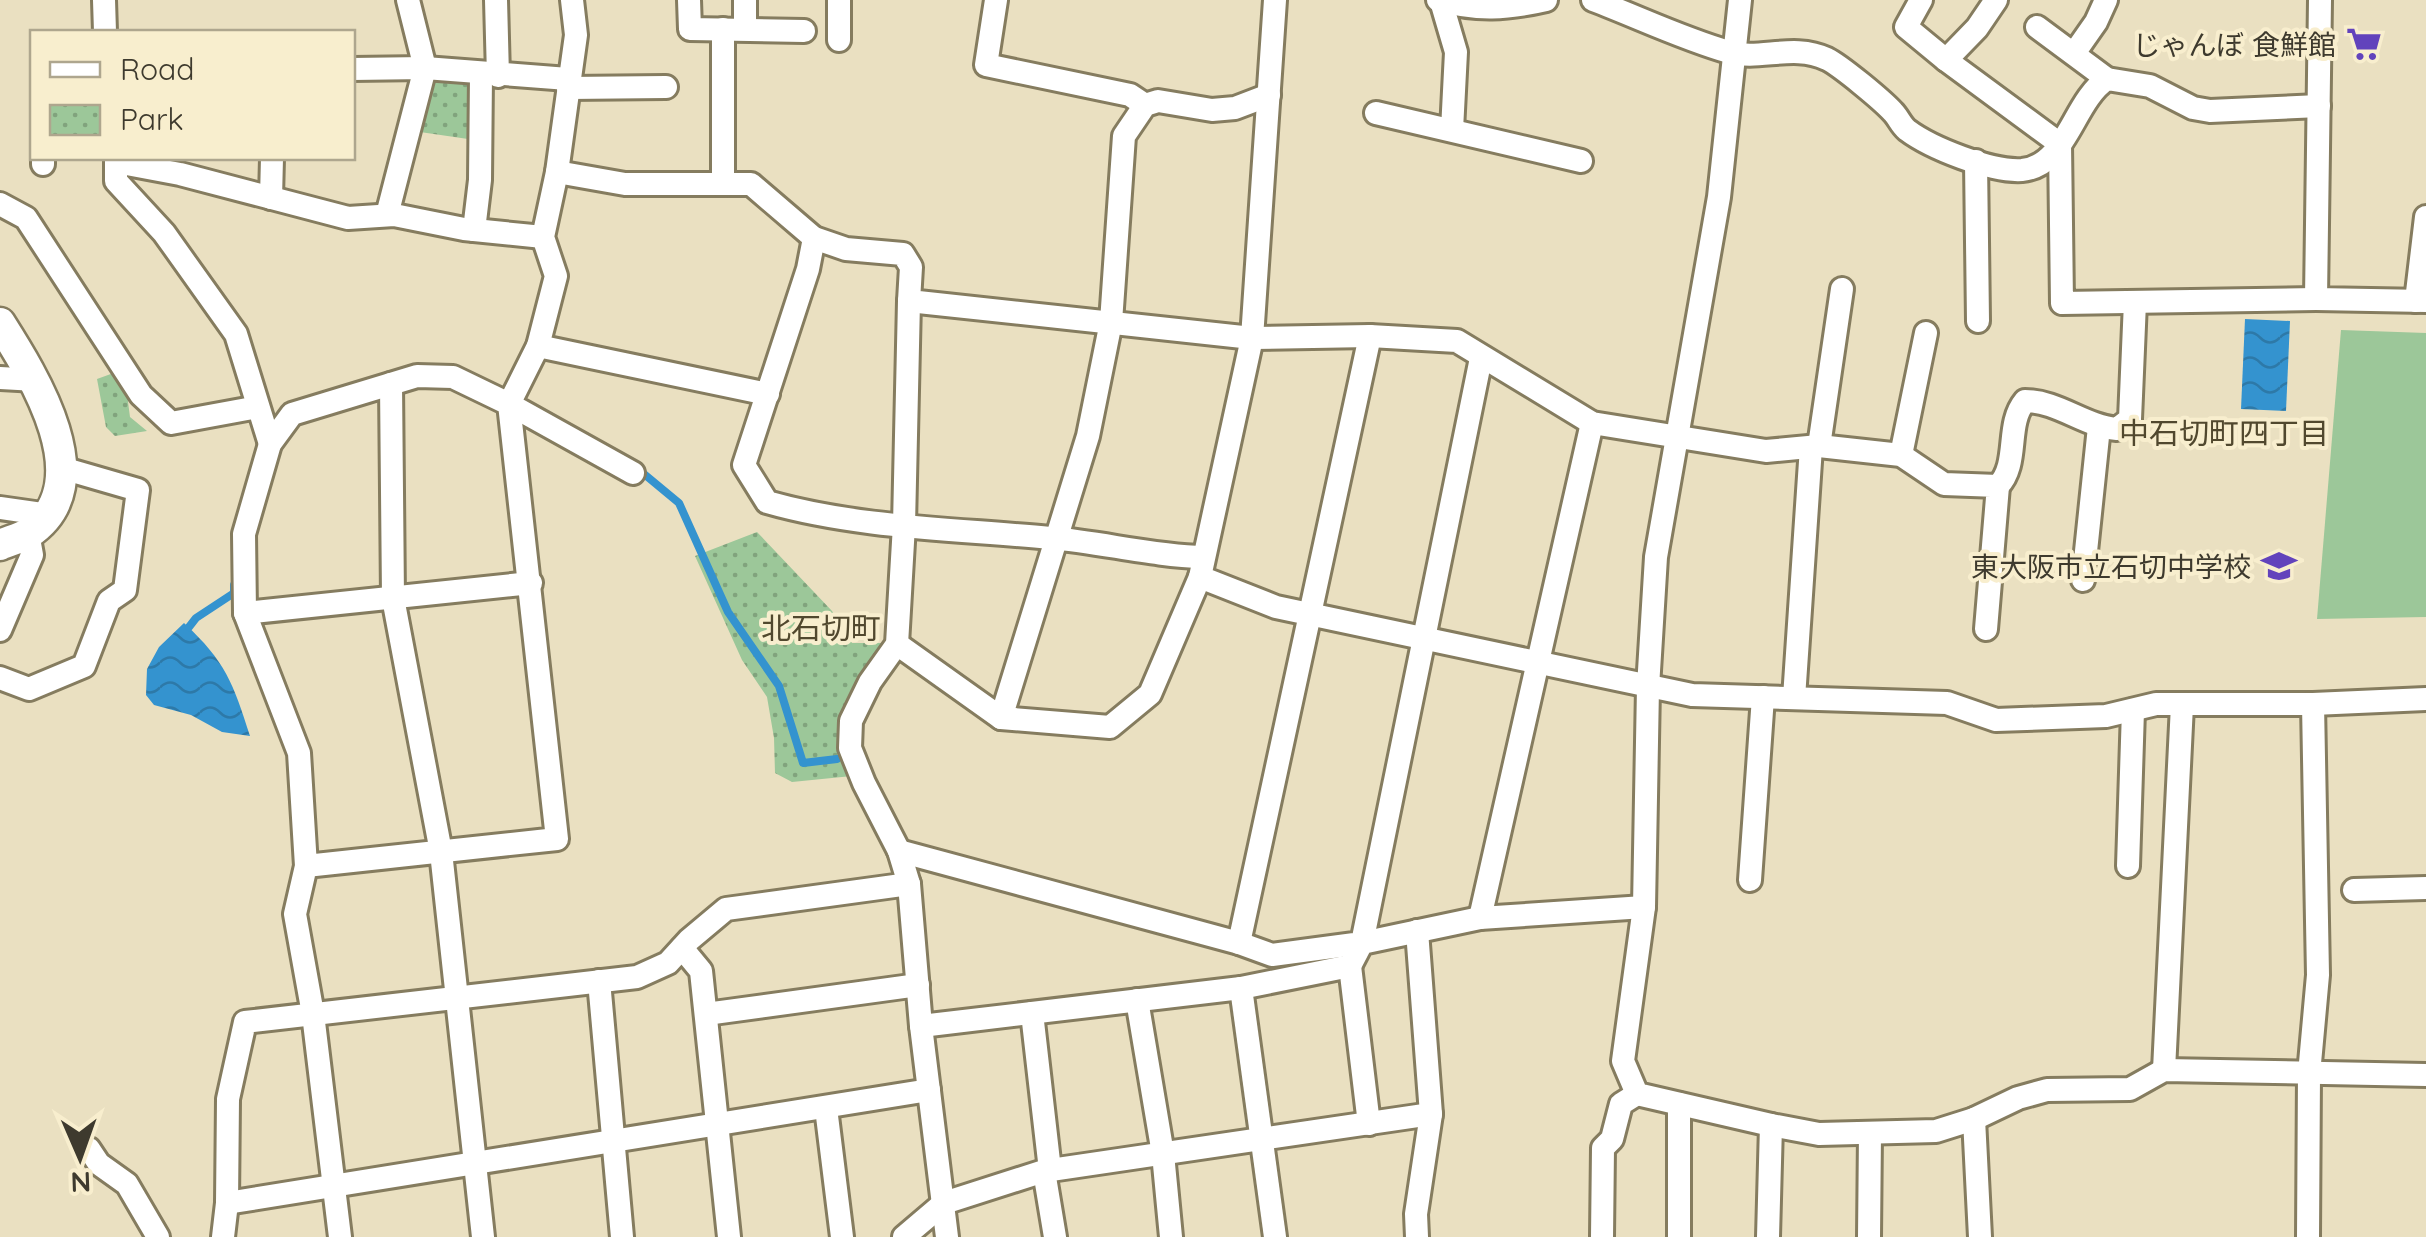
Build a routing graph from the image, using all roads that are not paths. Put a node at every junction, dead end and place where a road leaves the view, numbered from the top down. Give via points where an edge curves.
1 (104, 0) edge
2 (408, 0) edge
3 (496, 0) edge
4 (572, 0) edge
5 (689, 0) edge
6 (746, 0) edge
7 (839, 0) edge
8 (996, 0) edge
9 (1276, 0) edge
10 (1440, 0) edge
11 (1546, 0) edge
12 (1593, 0) edge
13 (1740, 0) edge
14 (1921, 0) edge
15 (1996, 0) edge
16 (2106, 0) edge
17 (2320, 0) edge
18 (2037, 27) dead end
19 (734, 29) junction
20 (106, 30) edge
21 (804, 31) dead end
22 (839, 40) dead end
23 (2075, 52) junction
24 (1733, 54) junction
25 (1946, 60) junction
26 (355, 68) edge
27 (424, 68) junction
28 (490, 75) junction
29 (2107, 79) junction
30 (568, 84) junction
31 (666, 87) dead end
32 (1269, 94) junction
33 (1145, 105) junction
34 (2319, 106) junction
35 (1376, 112) dead end
36 (1452, 130) junction
37 (2060, 144) junction
38 (116, 160) edge
39 (272, 160) edge
40 (1582, 161) dead end
41 (1976, 161) junction
42 (557, 172) junction
43 (723, 184) junction
44 (270, 198) junction
45 (0, 204) edge
46 (387, 216) junction
47 (2426, 217) edge
48 (474, 230) junction
49 (542, 237) junction
50 (814, 238) junction
51 (1842, 289) dead end
52 (2316, 299) junction
53 (909, 301) junction
54 (2421, 301) edge
55 (2136, 302) junction
56 (1978, 321) dead end
57 (1111, 322) junction
58 (0, 323) edge
59 (1926, 333) dead end
60 (1370, 336) junction
61 (1252, 338) junction
62 (538, 346) junction
63 (1481, 358) junction
64 (0, 378) edge
65 (36, 380) junction
66 (391, 384) junction
67 (768, 394) junction
68 (509, 404) junction
69 (258, 407) junction
70 (1592, 423) junction
71 (2099, 427) junction
72 (1680, 437) junction
73 (270, 444) junction
74 (1815, 447) junction
75 (1902, 456) junction
76 (62, 468) junction
77 (633, 473) dead end
78 (1998, 486) junction
79 (0, 508) edge
80 (904, 524) junction
81 (26, 531) edge
82 (1056, 538) junction
83 (1202, 567) junction
84 (2083, 580) dead end
85 (531, 582) junction
86 (394, 598) junction
87 (245, 613) junction
88 (1312, 615) junction
89 (1986, 629) dead end
90 (0, 630) edge
91 (1424, 639) junction
92 (897, 644) junction
93 (1539, 664) junction
94 (0, 678) edge
95 (1648, 687) junction
96 (1762, 697) junction
97 (1794, 698) junction
98 (2426, 699) edge
99 (2182, 704) junction
100 (2313, 704) junction
101 (2133, 710) junction
102 (1001, 718) junction
103 (899, 851) junction
104 (441, 852) junction
105 (306, 866) junction
106 (2128, 866) dead end
107 (1750, 880) dead end
108 (909, 884) junction
109 (2426, 888) edge
110 (2354, 890) dead end
111 (1644, 907) junction
112 (1480, 918) junction
113 (1416, 932) junction
114 (1239, 943) junction
115 (1362, 943) junction
116 (682, 948) junction
117 (1350, 966) junction
118 (598, 981) junction
119 (918, 985) junction
120 (1241, 988) junction
121 (457, 996) junction
122 (1137, 1000) junction
123 (1032, 1013) junction
124 (313, 1014) junction
125 (706, 1014) junction
126 (921, 1026) junction
127 (2164, 1070) junction
128 (2310, 1074) junction
129 (2426, 1074) edge
130 (930, 1090) junction
131 (1637, 1094) junction
132 (1679, 1104) junction
133 (826, 1108) junction
134 (1431, 1114) junction
135 (1974, 1119) junction
136 (717, 1124) junction
137 (1369, 1124) junction
138 (1770, 1125) junction
139 (1870, 1134) junction
140 (1264, 1140) junction
141 (613, 1141) junction
142 (89, 1150) dead end
143 (1163, 1154) junction
144 (475, 1163) junction
145 (1047, 1171) junction
146 (335, 1184) junction
147 (227, 1203) junction
148 (944, 1203) junction
149 (158, 1237) edge
150 (223, 1237) edge
151 (340, 1237) edge
152 (483, 1237) edge
153 (622, 1237) edge
154 (729, 1237) edge
155 (842, 1237) edge
156 (904, 1237) edge
157 (947, 1237) edge
158 (1056, 1237) edge
159 (1172, 1237) edge
160 (1276, 1237) edge
161 (1416, 1237) edge
162 (1602, 1237) edge
163 (1679, 1237) edge
164 (1768, 1237) edge
165 (1869, 1237) edge
166 (1980, 1237) edge
167 (2308, 1237) edge

1 - 20 street
2 - 27 street
3 - 28 street
4 - 30 street via 576,35
5 - 19 street via 690,29
6 - 19 street
7 - 22 street
8 - 33 street via 986,65 1130,96
9 - 32 street
10 - 11 street via 1469,9 1510,9
10 - 36 street via 1456,52
12 - 24 street
13 - 24 street
14 - 25 street via 1906,26
15 - 25 street
16 - 23 street
17 - 34 street
18 - 23 street
19 - 21 street
19 - 43 street
23 - 29 street
24 - 41 street via 1793,50 1828,60 1894,112 1904,128
24 - 72 street via 1719,197
25 - 37 street
26 - 27 street
27 - 28 street
27 - 46 street
28 - 30 street
28 - 48 street
29 - 34 street via 2150,86 2210,112
29 - 37 street via 2092,88
30 - 31 street
30 - 42 street
32 - 33 street via 1224,110
32 - 61 street
33 - 57 street via 1124,136
34 - 52 street
35 - 36 street
36 - 40 street
37 - 41 street via 2044,163 2022,170
37 - 55 street via 2062,303
38 - 44 street
38 - 69 street via 116,180 236,334
39 - 44 street
41 - 56 street
42 - 43 street via 624,184
42 - 49 street
43 - 50 street via 751,184
44 - 46 street via 348,218
45 - 69 street via 26,218 140,395 170,423
46 - 48 street
47 - 54 street
48 - 49 street
49 - 62 street via 556,276
50 - 53 street via 846,249 904,254 911,267
50 - 67 street
51 - 74 street
52 - 54 street
52 - 55 street
53 - 57 street
53 - 80 street
55 - 71 street via 2130,419 2117,429
57 - 61 street
57 - 82 street via 1088,436
58 - 65 street
59 - 75 street
60 - 61 street
60 - 63 street via 1457,341
60 - 88 street
61 - 83 street
62 - 67 street
62 - 68 street
63 - 70 street
63 - 91 street
64 - 65 street
65 - 76 street
66 - 68 street via 417,376 453,377
66 - 73 street via 292,414
66 - 86 street
67 - 80 street via 744,466 767,502 809,514
68 - 77 street
68 - 85 street
69 - 73 street
70 - 72 street
70 - 93 street
71 - 78 street via 2025,400 2017,410 2008,476
71 - 84 street
72 - 74 street via 1766,451
72 - 95 street via 1656,557
73 - 87 street via 244,534
74 - 75 street
74 - 97 street
75 - 78 street via 1944,484
76 - 81 street via 58,490
76 - 94 street via 138,490 126,590 109,601 84,666 28,689
78 - 89 street
79 - 81 street
80 - 82 street
80 - 92 street
81 - 90 street via 32,556
82 - 83 street via 1176,556
82 - 102 street
83 - 88 street via 1276,607
83 - 102 street via 1150,694 1110,727
85 - 86 street
85 - 104 street via 558,840
86 - 87 street
86 - 104 street
87 - 105 street via 299,753
88 - 91 street
88 - 114 street
91 - 93 street
91 - 115 street
92 - 102 street
92 - 103 street via 851,721 850,748
93 - 95 street
93 - 112 street
95 - 96 street
95 - 111 street
96 - 97 street
96 - 107 street
97 - 101 street via 1947,703 1996,720
98 - 100 street
99 - 100 street
99 - 101 street
99 - 127 street
100 - 128 street via 2318,975
101 - 106 street
103 - 108 street
103 - 114 street
104 - 105 street
104 - 121 street
105 - 124 street via 295,914
108 - 116 street via 726,909
108 - 119 street
109 - 110 street
111 - 112 street
111 - 131 street via 1623,1061
112 - 113 street
113 - 115 street
113 - 134 street
114 - 115 street via 1272,955
115 - 117 street
116 - 118 street via 668,963 636,977
116 - 125 street via 701,971
117 - 120 street
117 - 137 street
118 - 121 street
118 - 141 street
119 - 125 street
119 - 126 street
120 - 122 street
120 - 140 street
121 - 124 street
121 - 144 street
122 - 123 street
122 - 143 street
123 - 126 street
123 - 145 street
124 - 146 street
124 - 147 street via 245,1022 228,1099
125 - 136 street
126 - 130 street
127 - 128 street
127 - 135 street via 2130,1089 2046,1090
128 - 129 street
128 - 167 street
130 - 133 street
130 - 148 street
131 - 132 street
131 - 162 street via 1621,1104 1604,1148
132 - 138 street
132 - 163 street
133 - 136 street
133 - 155 street
134 - 137 street
134 - 161 street
135 - 139 street via 1936,1131
135 - 166 street
136 - 141 street
136 - 154 street
137 - 140 street
138 - 139 street
138 - 164 street
139 - 165 street
140 - 143 street
140 - 160 street
141 - 144 street
141 - 153 street
142 - 149 street via 127,1184
143 - 145 street
143 - 159 street
144 - 146 street
144 - 152 street
145 - 148 street
145 - 158 street
146 - 147 street
146 - 151 street
147 - 150 street
148 - 156 street
148 - 157 street

